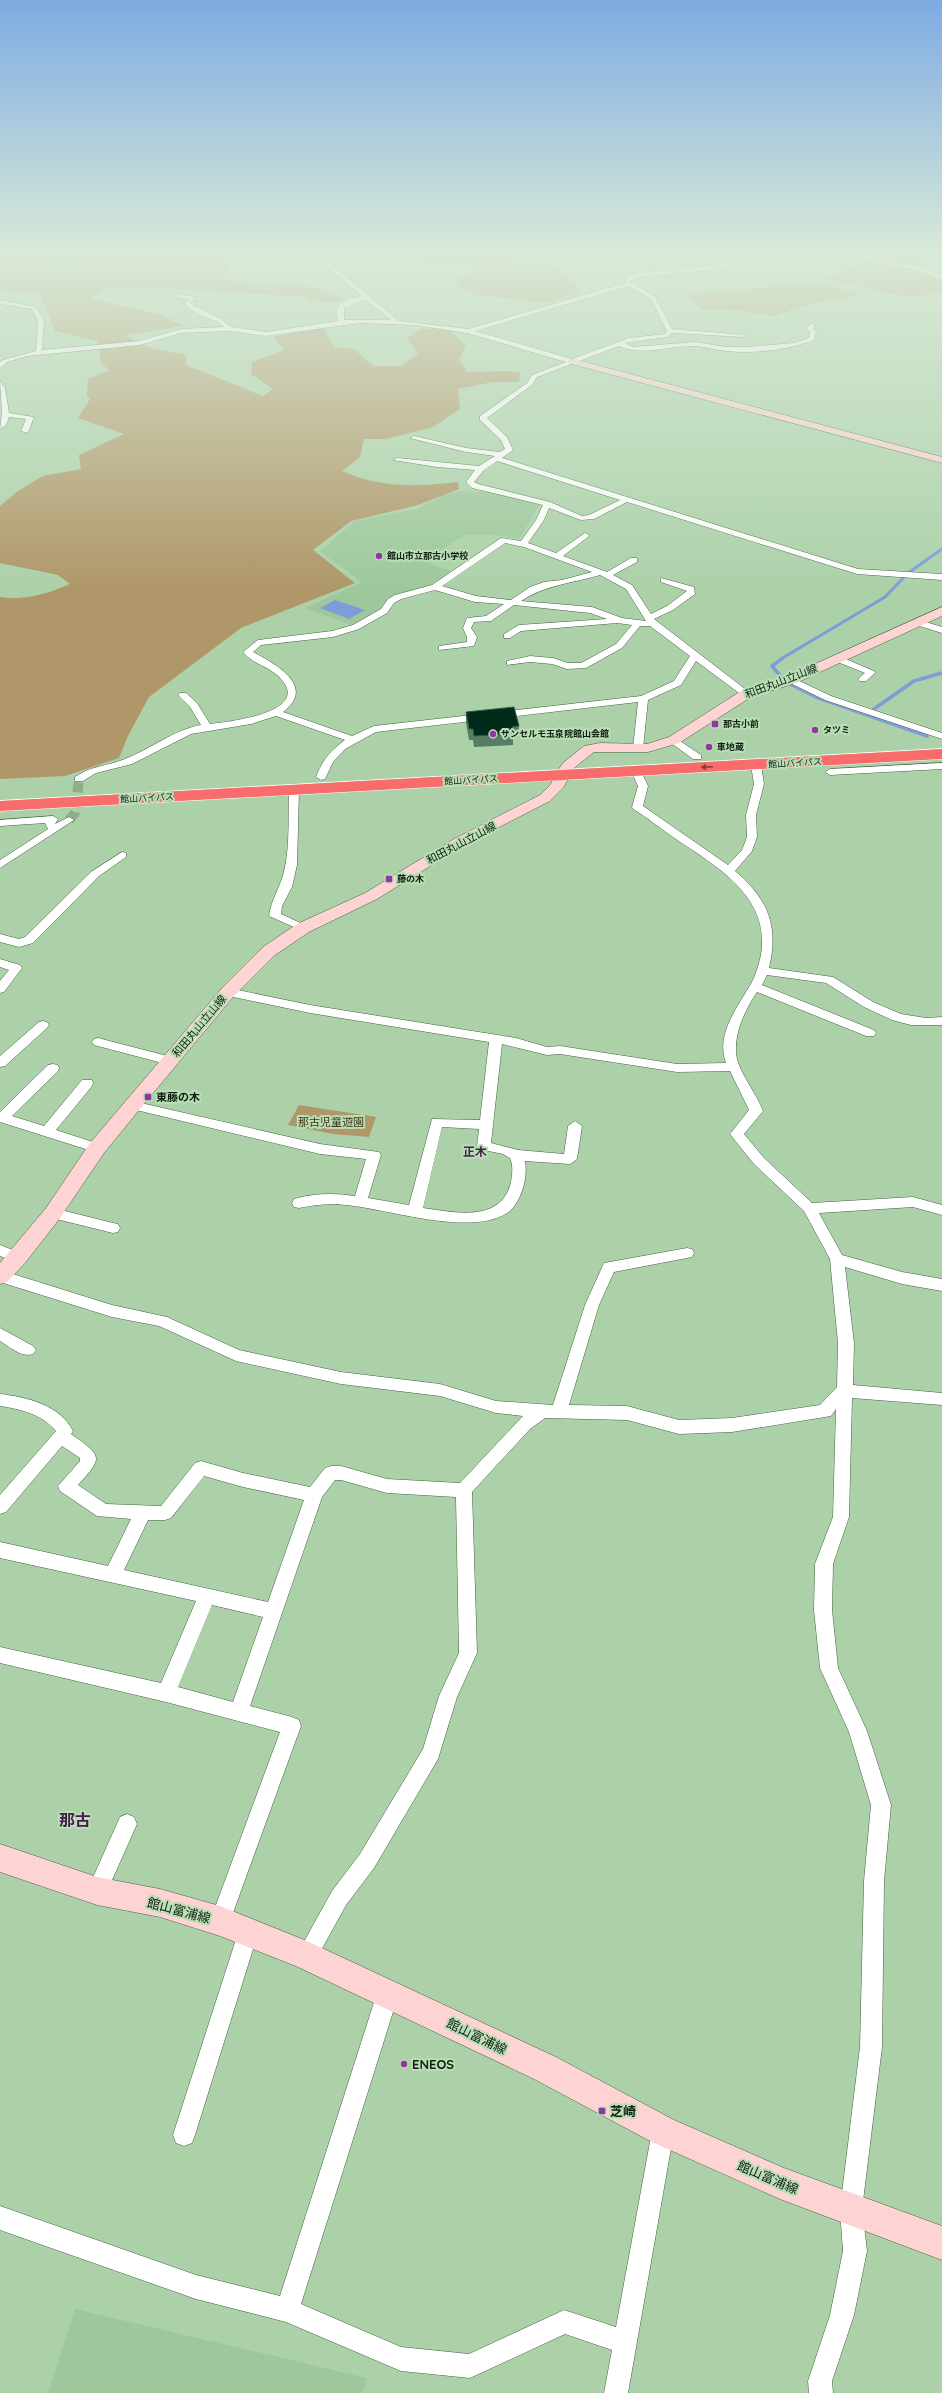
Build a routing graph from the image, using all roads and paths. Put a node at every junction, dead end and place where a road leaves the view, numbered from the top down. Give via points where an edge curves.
1 (559, 366) edge
2 (589, 366) edge
3 (0, 383) edge
4 (6, 415) junction
5 (0, 427) edge
6 (25, 431) dead end
7 (414, 438) dead end
8 (500, 457) junction
9 (397, 460) dead end
10 (942, 460) edge
11 (480, 469) junction
12 (627, 499) junction
13 (548, 504) junction
14 (585, 535) dead end
15 (526, 545) junction
16 (556, 557) junction
17 (634, 560) dead end
18 (604, 573) junction
19 (942, 577) edge
20 (664, 580) dead end
21 (435, 587) junction
22 (515, 602) junction
23 (942, 611) edge
24 (620, 621) junction
25 (650, 621) junction
26 (916, 622) junction
27 (637, 624) junction
28 (942, 630) edge
29 (507, 636) dead end
30 (442, 648) dead end
31 (694, 657) junction
32 (838, 659) junction
33 (510, 663) dead end
34 (863, 679) dead end
35 (791, 680) junction
36 (746, 694) junction
37 (183, 695) dead end
38 (643, 699) junction
39 (277, 712) junction
40 (207, 728) junction
41 (942, 736) edge
42 (352, 739) junction
43 (674, 740) junction
44 (942, 745) edge
45 (638, 748) junction
46 (942, 754) edge
47 (697, 757) junction
48 (756, 765) junction
49 (942, 766) edge
50 (565, 770) junction
51 (636, 771) junction
52 (830, 772) dead end
53 (321, 777) junction
54 (79, 779) dead end
55 (294, 790) junction
56 (0, 795) edge
57 (0, 806) edge
58 (69, 820) tunnel mouth
59 (0, 823) edge
60 (54, 830) junction
61 (122, 855) dead end
62 (0, 865) edge
63 (730, 870) junction
64 (303, 928) junction
65 (0, 938) edge
66 (0, 963) edge
67 (763, 971) junction
68 (756, 987) junction
69 (0, 989) edge
70 (228, 992) junction
71 (942, 1021) edge
72 (44, 1025) dead end
73 (870, 1033) dead end
74 (496, 1039) junction
75 (98, 1042) dead end
76 (170, 1061) junction
77 (0, 1063) edge
78 (735, 1067) junction
79 (53, 1068) dead end
80 (87, 1083) dead end
81 (132, 1105) junction
82 (2, 1117) edge
83 (486, 1125) junction
84 (575, 1126) dead end
85 (47, 1132) junction
86 (97, 1148) junction
87 (515, 1155) junction
88 (360, 1201) junction
89 (299, 1203) dead end
90 (809, 1208) junction
91 (415, 1210) junction
92 (942, 1210) edge
93 (53, 1213) junction
94 (113, 1228) dead end
95 (0, 1250) edge
96 (687, 1253) dead end
97 (18, 1258) junction
98 (837, 1259) junction
99 (0, 1276) edge
100 (942, 1285) edge
101 (0, 1334) edge
102 (28, 1350) dead end
103 (843, 1391) junction
104 (0, 1400) edge
105 (942, 1400) edge
106 (551, 1411) junction
107 (61, 1436) junction
108 (464, 1490) junction
109 (314, 1495) junction
110 (0, 1507) edge
111 (143, 1512) junction
112 (0, 1550) edge
113 (112, 1576) junction
114 (208, 1596) junction
115 (274, 1611) junction
116 (0, 1655) edge
117 (166, 1693) junction
118 (239, 1711) junction
119 (127, 1824) dead end
120 (0, 1858) edge
121 (97, 1891) junction
122 (220, 1921) junction
123 (248, 1933) junction
124 (307, 1956) junction
125 (388, 1993) junction
126 (663, 2131) junction
127 (184, 2135) dead end
128 (851, 2209) junction
129 (0, 2218) edge
130 (942, 2243) edge
131 (287, 2310) junction
132 (625, 2342) junction
133 (616, 2393) edge
134 (821, 2393) edge

1 - 8 street via 534,376 530,384 483,418 504,440 509,450
2 - 10 main road
3 - 4 street
4 - 5 street via 4,424
4 - 6 street via 30,417
7 - 8 street
8 - 11 street
8 - 12 street
9 - 11 street
11 - 13 street via 470,482 475,486
12 - 13 street via 591,517 581,518
12 - 19 street via 857,571
13 - 15 street via 524,543
14 - 16 street
15 - 16 street
15 - 21 street via 504,540
16 - 18 street
17 - 18 street
18 - 22 street via 547,584 533,589
18 - 25 street via 629,588
20 - 25 street via 691,589 692,592
21 - 22 street via 474,599
21 - 39 street via 398,597 391,601 384,611 356,627 333,634 258,643 253,646 248,652 250,654 290,682 293,691 291,700 285,708
22 - 24 street via 592,610
22 - 30 street via 488,619 470,620 467,628 472,637 471,644
23 - 26 main road, 和田丸山立山線
24 - 27 street
24 - 29 street via 519,628
25 - 27 street
25 - 31 street
26 - 28 street
26 - 32 main road, 和田丸山立山線
27 - 33 street via 619,646 583,666 530,660
31 - 36 street
31 - 38 street via 678,683
32 - 34 street via 871,672
32 - 35 main road, 和田丸山立山線
35 - 36 main road, 和田丸山立山線
35 - 41 street via 828,698
36 - 43 main road, 和田丸山立山線
37 - 40 street via 194,705
38 - 42 street via 374,728
38 - 45 street
39 - 40 street via 260,719
39 - 42 street
40 - 54 street via 178,736 120,765 85,773
42 - 53 street via 324,765
43 - 45 main road, 和田丸山立山線 via 661,745
43 - 47 street
44 - 47 highway, 館山バイパス
45 - 50 main road, 和田丸山立山線 via 589,749
46 - 48 highway, 館山バイパス
47 - 50 highway, 館山バイパス
48 -> 51 highway, 館山バイパス
48 - 63 street via 759,784 752,809 752,837 748,851
49 - 52 street
50 - 51 highway, 館山バイパス
50 - 53 highway, 館山バイパス
50 - 55 highway, 館山バイパス
50 - 64 main road, 和田丸山立山線 via 558,785 545,798 459,842 371,896
51 - 63 street via 643,786 637,807
53 - 56 highway, 館山バイパス
55 - 57 highway, 館山バイパス
55 - 64 street via 292,865 286,887 276,906 275,916
58 - 60 street
59 - 60 street via 53,819 50,824
60 - 62 street
61 - 65 street via 95,874 29,940 19,943
63 - 67 street via 748,887 763,915 768,933
64 - 70 main road, 和田丸山立山線 via 269,951
66 - 69 street via 16,968
67 - 68 street
67 - 71 street via 819,977 829,980 881,1012 921,1023
68 - 73 street
68 - 78 street via 746,1000 734,1031 730,1055
70 - 74 street via 310,1010
70 - 76 main road, 和田丸山立山線
72 - 77 street
74 - 78 street via 547,1051 560,1050 677,1068
74 - 83 street
75 - 76 street
76 - 81 main road, 和田丸山立山線
78 - 90 street via 756,1111 738,1134 759,1162
79 - 82 street
80 - 85 street
81 - 86 main road, 和田丸山立山線
81 - 88 street via 320,1149 374,1155
82 - 85 street
83 - 87 street via 484,1146
83 - 91 street via 438,1122
84 - 87 street via 570,1159
85 - 86 street
86 - 93 main road, 和田丸山立山線
87 - 91 street via 518,1160 515,1194 503,1210 467,1217 449,1217
88 - 89 street via 323,1199
88 - 91 street
90 - 92 street via 913,1202
90 - 98 street
93 - 94 street
93 - 97 main road, 和田丸山立山線
95 - 97 street
96 - 106 street via 609,1267
97 - 99 main road, 和田丸山立山線
98 - 100 street via 902,1278
98 - 103 street via 846,1343
99 - 106 street via 112,1311 162,1321 236,1355 341,1378 440,1390 496,1407
101 - 102 street
103 - 105 street
103 - 106 street via 825,1411 732,1424 679,1427 627,1413
103 - 128 street via 841,1520 824,1564 823,1610 829,1668 858,1731 881,1805 874,1881 871,2047
104 - 107 street via 24,1403 59,1421 65,1431
106 - 108 street via 524,1424
107 - 110 street
107 - 111 street via 88,1455 88,1463 66,1486 103,1511
108 - 109 street via 387,1486 340,1473 331,1473
108 - 124 street via 468,1652 448,1696 431,1754 367,1861 339,1898
109 - 111 street via 200,1468 165,1513
109 - 115 street
111 - 113 street
112 - 113 street
113 - 114 street
114 - 115 street
114 - 117 street
115 - 118 street
116 - 117 street
117 - 118 street
118 - 122 street via 292,1726
119 - 121 street
120 - 121 main road, 館山富浦線
121 - 122 main road, 館山富浦線 via 160,1903
122 - 123 main road, 館山富浦線
123 - 124 main road, 館山富浦線
123 - 127 street
124 - 125 main road, 館山富浦線
125 - 126 main road, 館山富浦線 via 545,2068
125 - 131 street
126 - 128 main road, 館山富浦線 via 780,2183
126 - 132 street
128 - 130 main road, 館山富浦線
128 - 134 street via 855,2251 842,2315 820,2381
129 - 131 street via 196,2287
131 - 132 street via 400,2359 470,2366 564,2322
132 - 133 street

